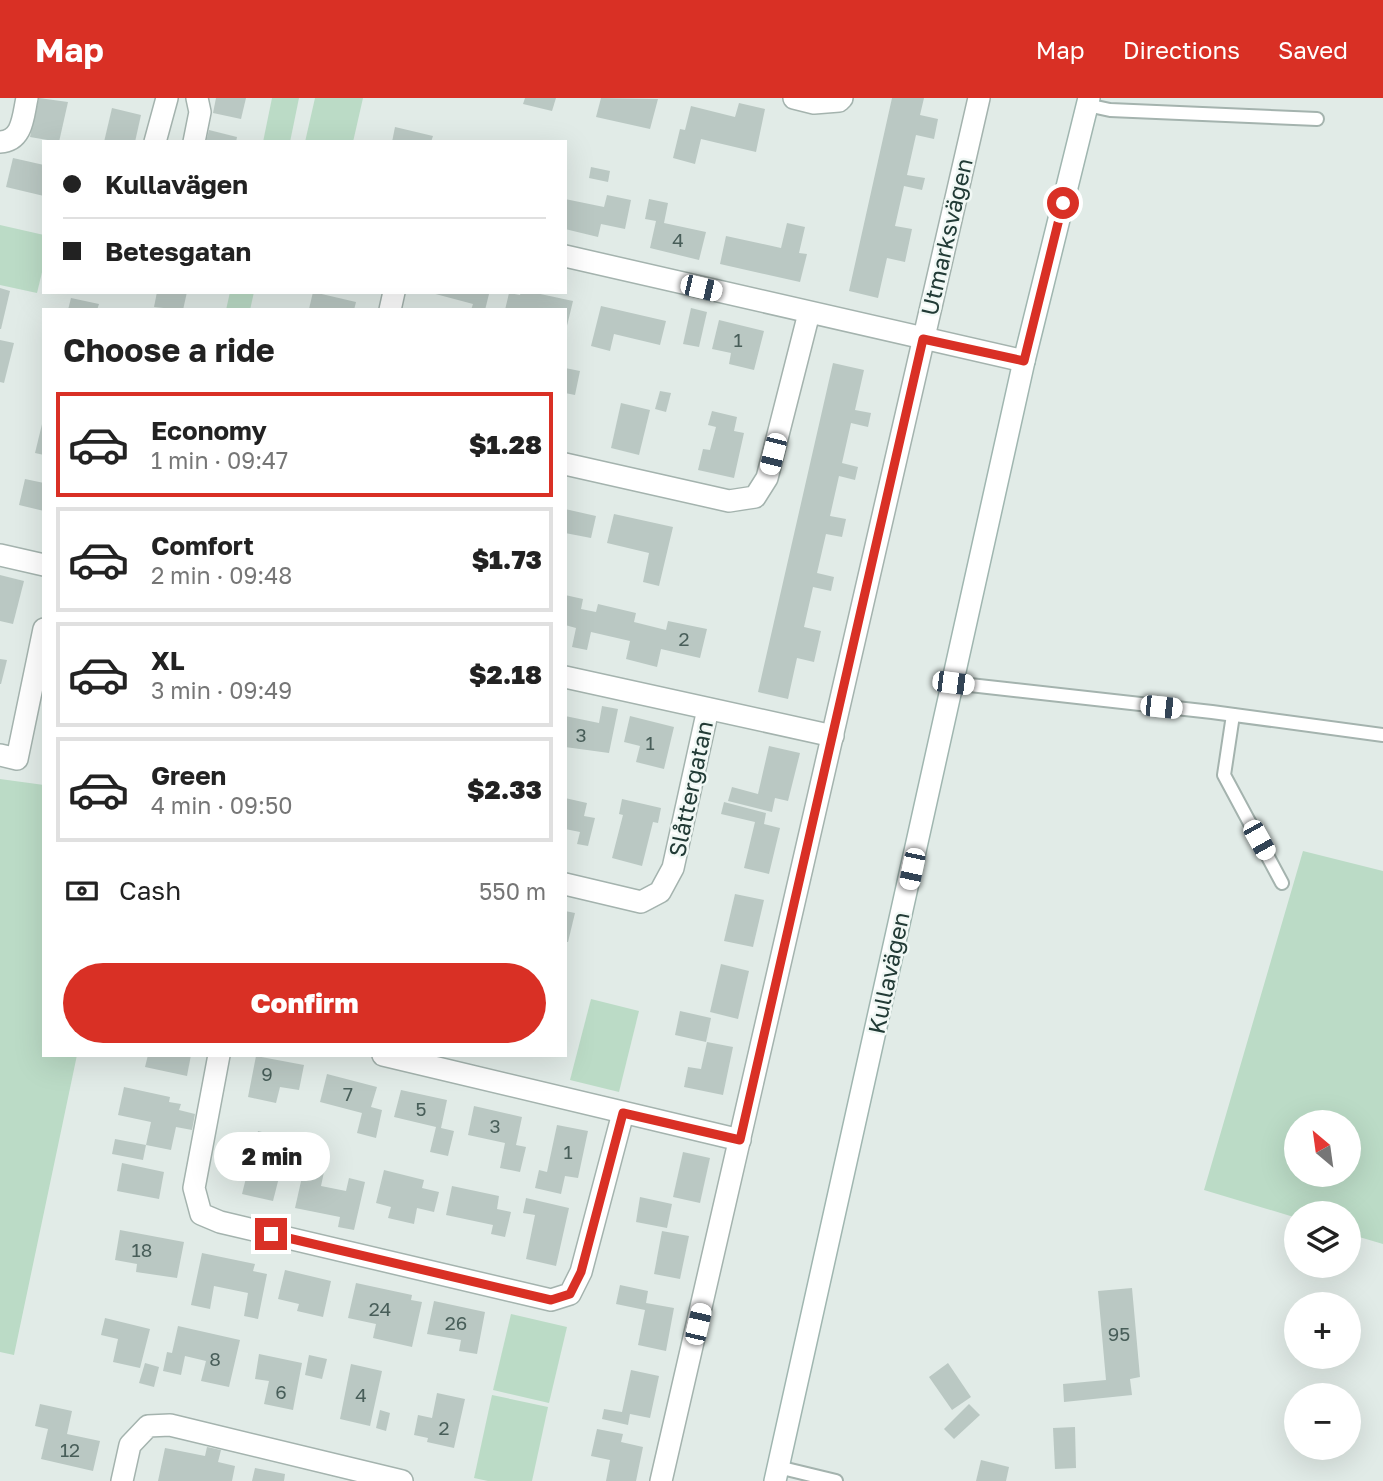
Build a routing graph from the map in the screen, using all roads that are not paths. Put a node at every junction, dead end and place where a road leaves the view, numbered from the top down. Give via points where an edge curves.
1 (27, 98) edge
2 (167, 98) edge
3 (197, 98) edge
4 (794, 98) edge
5 (842, 98) edge
6 (979, 98) edge
7 (1088, 101) edge
8 (1317, 119) dead end
9 (156, 140) edge
10 (194, 140) edge
11 (0, 142) edge
12 (567, 256) edge
13 (809, 313) junction
14 (923, 339) junction
15 (1024, 361) junction
16 (567, 464) edge
17 (0, 555) edge
18 (42, 565) edge
19 (42, 639) edge
20 (567, 677) edge
21 (953, 683) junction
22 (708, 709) junction
23 (1233, 715) junction
24 (1383, 735) edge
25 (833, 736) junction
26 (0, 755) edge
27 (1282, 883) dead end
28 (567, 884) edge
29 (219, 1057) edge
30 (391, 1057) edge
31 (623, 1113) junction
32 (740, 1140) junction
33 (777, 1474) edge
34 (122, 1481) edge
35 (402, 1481) edge
36 (662, 1481) edge
37 (836, 1481) edge

1 - 11 street via 20,131 11,140
2 - 9 street
3 - 10 street via 201,112
4 - 5 street via 814,103
6 - 14 street, Utmarksvägen
7 - 8 lane via 1110,110
7 - 15 street, Kullavägen
12 - 13 street
13 - 14 street
13 - 16 street via 767,478 755,497 729,501
14 - 15 street
14 - 25 street, Utmarksvägen
15 - 21 street, Kullavägen
17 - 18 street
19 - 26 street via 17,759
20 - 22 street, Slåttergatan
21 - 23 lane
21 - 33 street, Kullavägen
22 - 25 street, Slåttergatan
22 - 28 street, Slåttergatan via 673,868 660,892 641,902
23 - 24 lane
23 - 27 lane via 1224,775
25 - 32 street, Utmarksvägen
29 - 31 street via 194,1188 201,1214 551,1300 570,1294 581,1272
30 - 31 street
31 - 32 street
32 - 36 street, Utmarksvägen
33 - 37 lane
34 - 35 street via 130,1445 148,1426 170,1425

